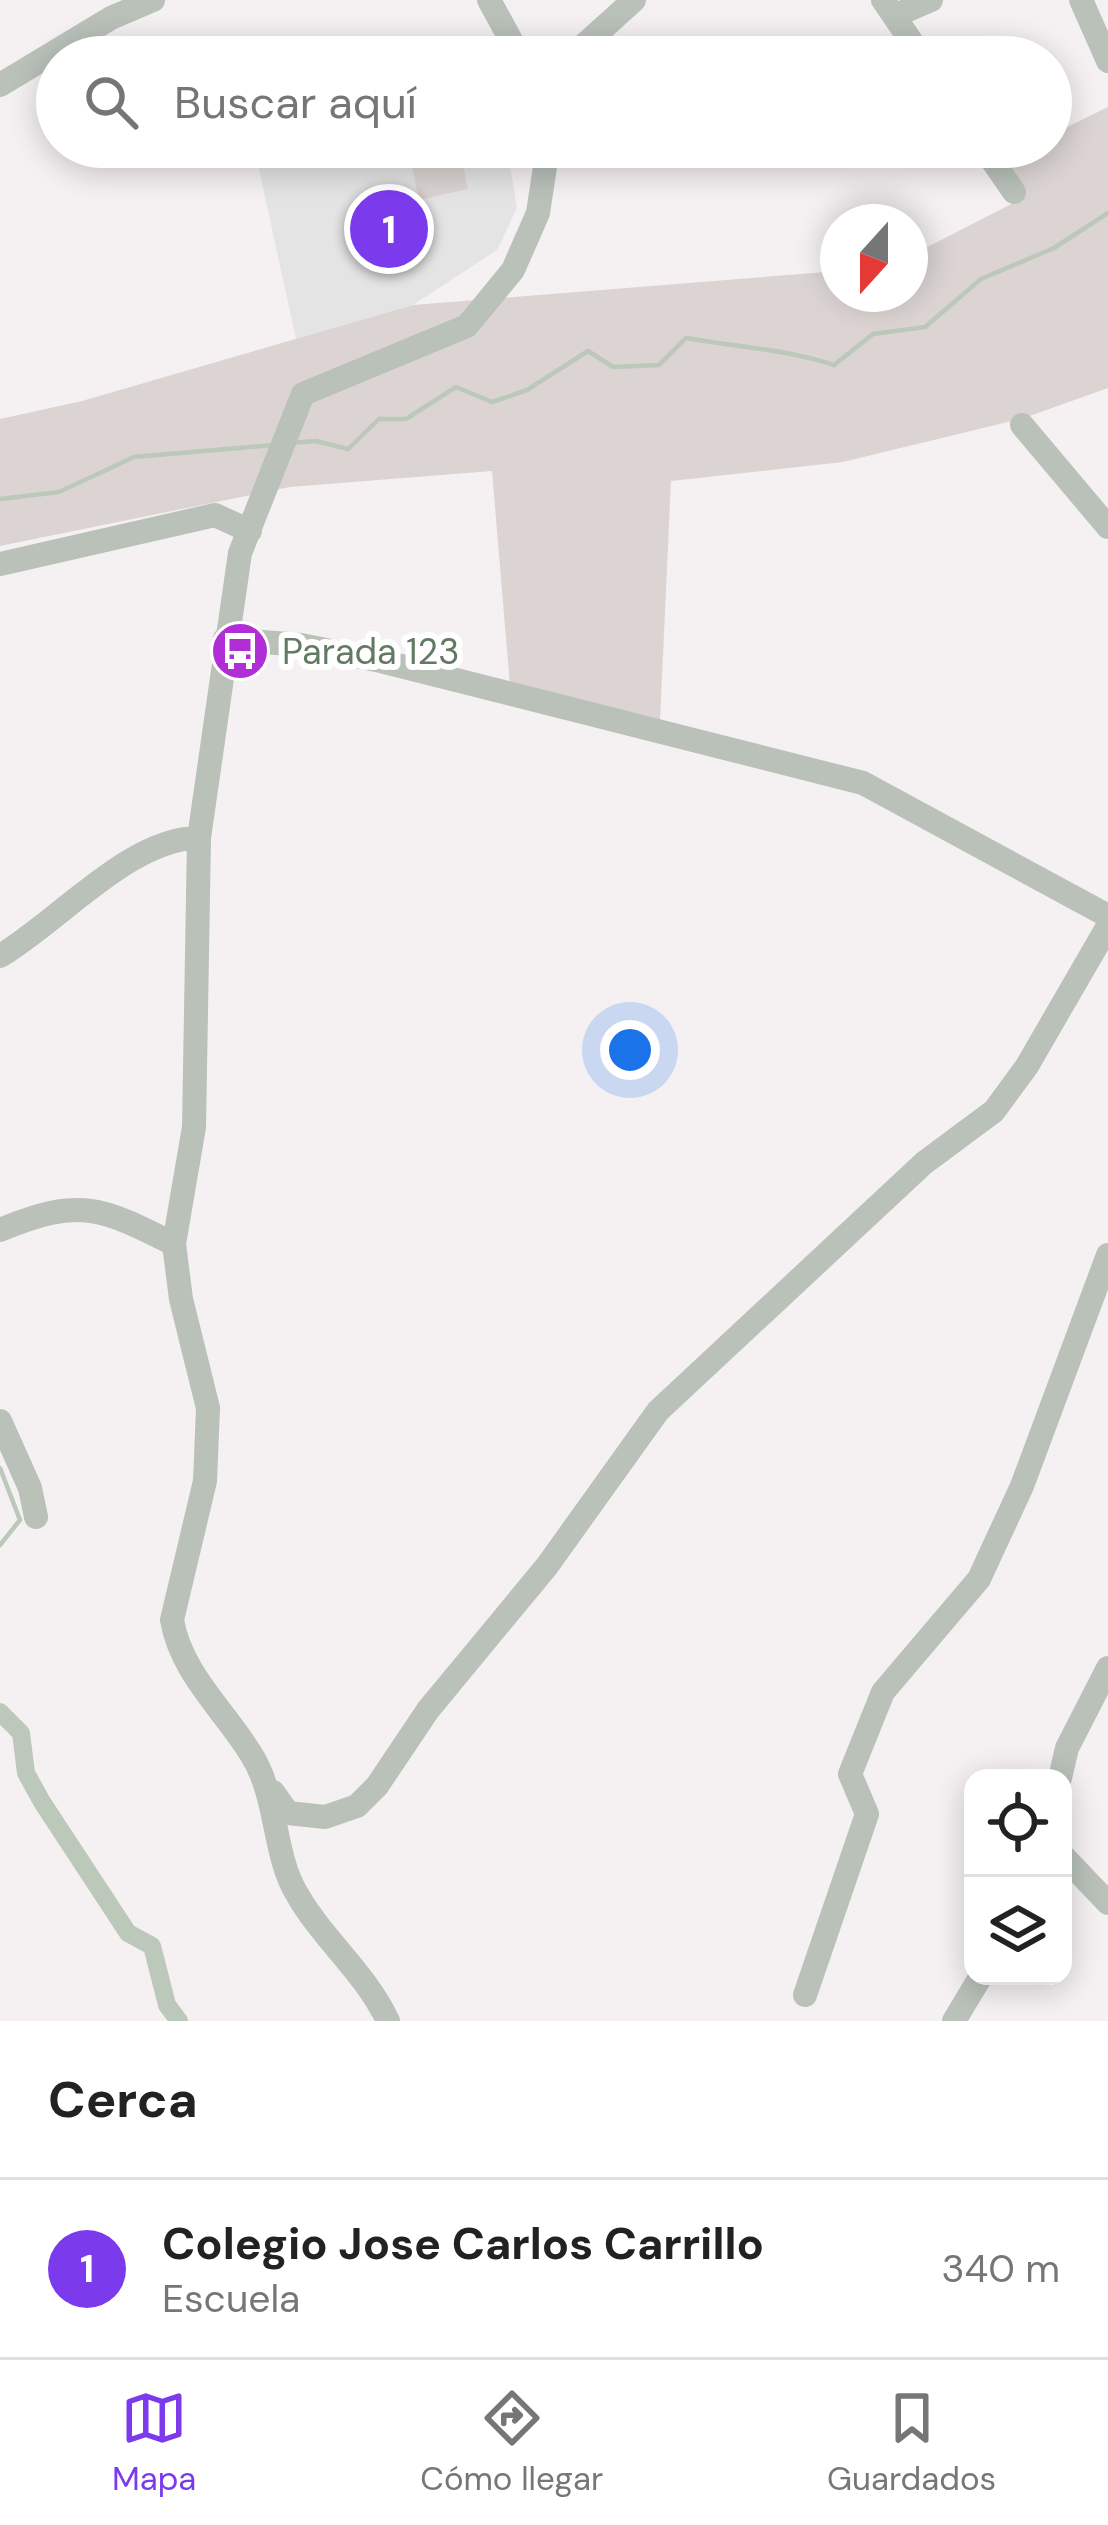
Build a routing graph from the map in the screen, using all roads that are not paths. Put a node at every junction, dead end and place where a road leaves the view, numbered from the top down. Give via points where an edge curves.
1 (153, 0) edge
2 (489, 0) edge
3 (634, 0) edge
4 (931, 0) edge
5 (1081, 0) edge
6 (889, 8) edge
7 (81, 36) edge
8 (509, 36) edge
9 (595, 36) edge
10 (908, 36) edge
11 (1108, 61) edge
12 (36, 64) edge
13 (0, 86) edge
14 (545, 168) edge
15 (997, 168) edge
16 (1013, 192) dead end
17 (1022, 425) dead end
18 (1108, 527) edge
19 (250, 531) junction
20 (0, 564) edge
21 (225, 639) junction
22 (199, 838) junction
23 (1108, 916) edge
24 (1108, 926) edge
25 (0, 956) edge
26 (0, 1230) edge
27 (174, 1244) junction
28 (1108, 1255) edge
29 (0, 1421) edge
30 (36, 1517) dead end
31 (1108, 1668) edge
32 (1062, 1769) edge
33 (265, 1781) junction
34 (1072, 1865) edge
35 (1108, 1903) edge
36 (976, 1985) edge
37 (805, 1995) dead end
38 (388, 2021) edge
39 (954, 2021) edge

1 - 7 street
2 - 8 street
3 - 9 street
4 - 6 street
5 - 11 street
6 - 10 street
12 - 13 street
14 - 19 street via 538,212 513,270 467,326 303,394
15 - 16 street
17 - 18 street
19 - 20 street via 214,515
19 - 21 street
21 - 22 street
21 - 23 street via 380,661 862,783
22 - 25 street via 175,838 140,854
22 - 27 street via 194,1127
24 - 33 street via 994,1112 924,1163 658,1411 548,1567 358,1806 325,1816 288,1813
26 - 27 street via 75,1206 105,1210
27 - 33 street via 208,1408 205,1480 172,1620 175,1639
28 - 37 street via 979,1579 883,1692 850,1774 867,1814
29 - 30 street
31 - 32 street
33 - 38 street via 295,1892 367,1980
34 - 35 street
36 - 39 street

